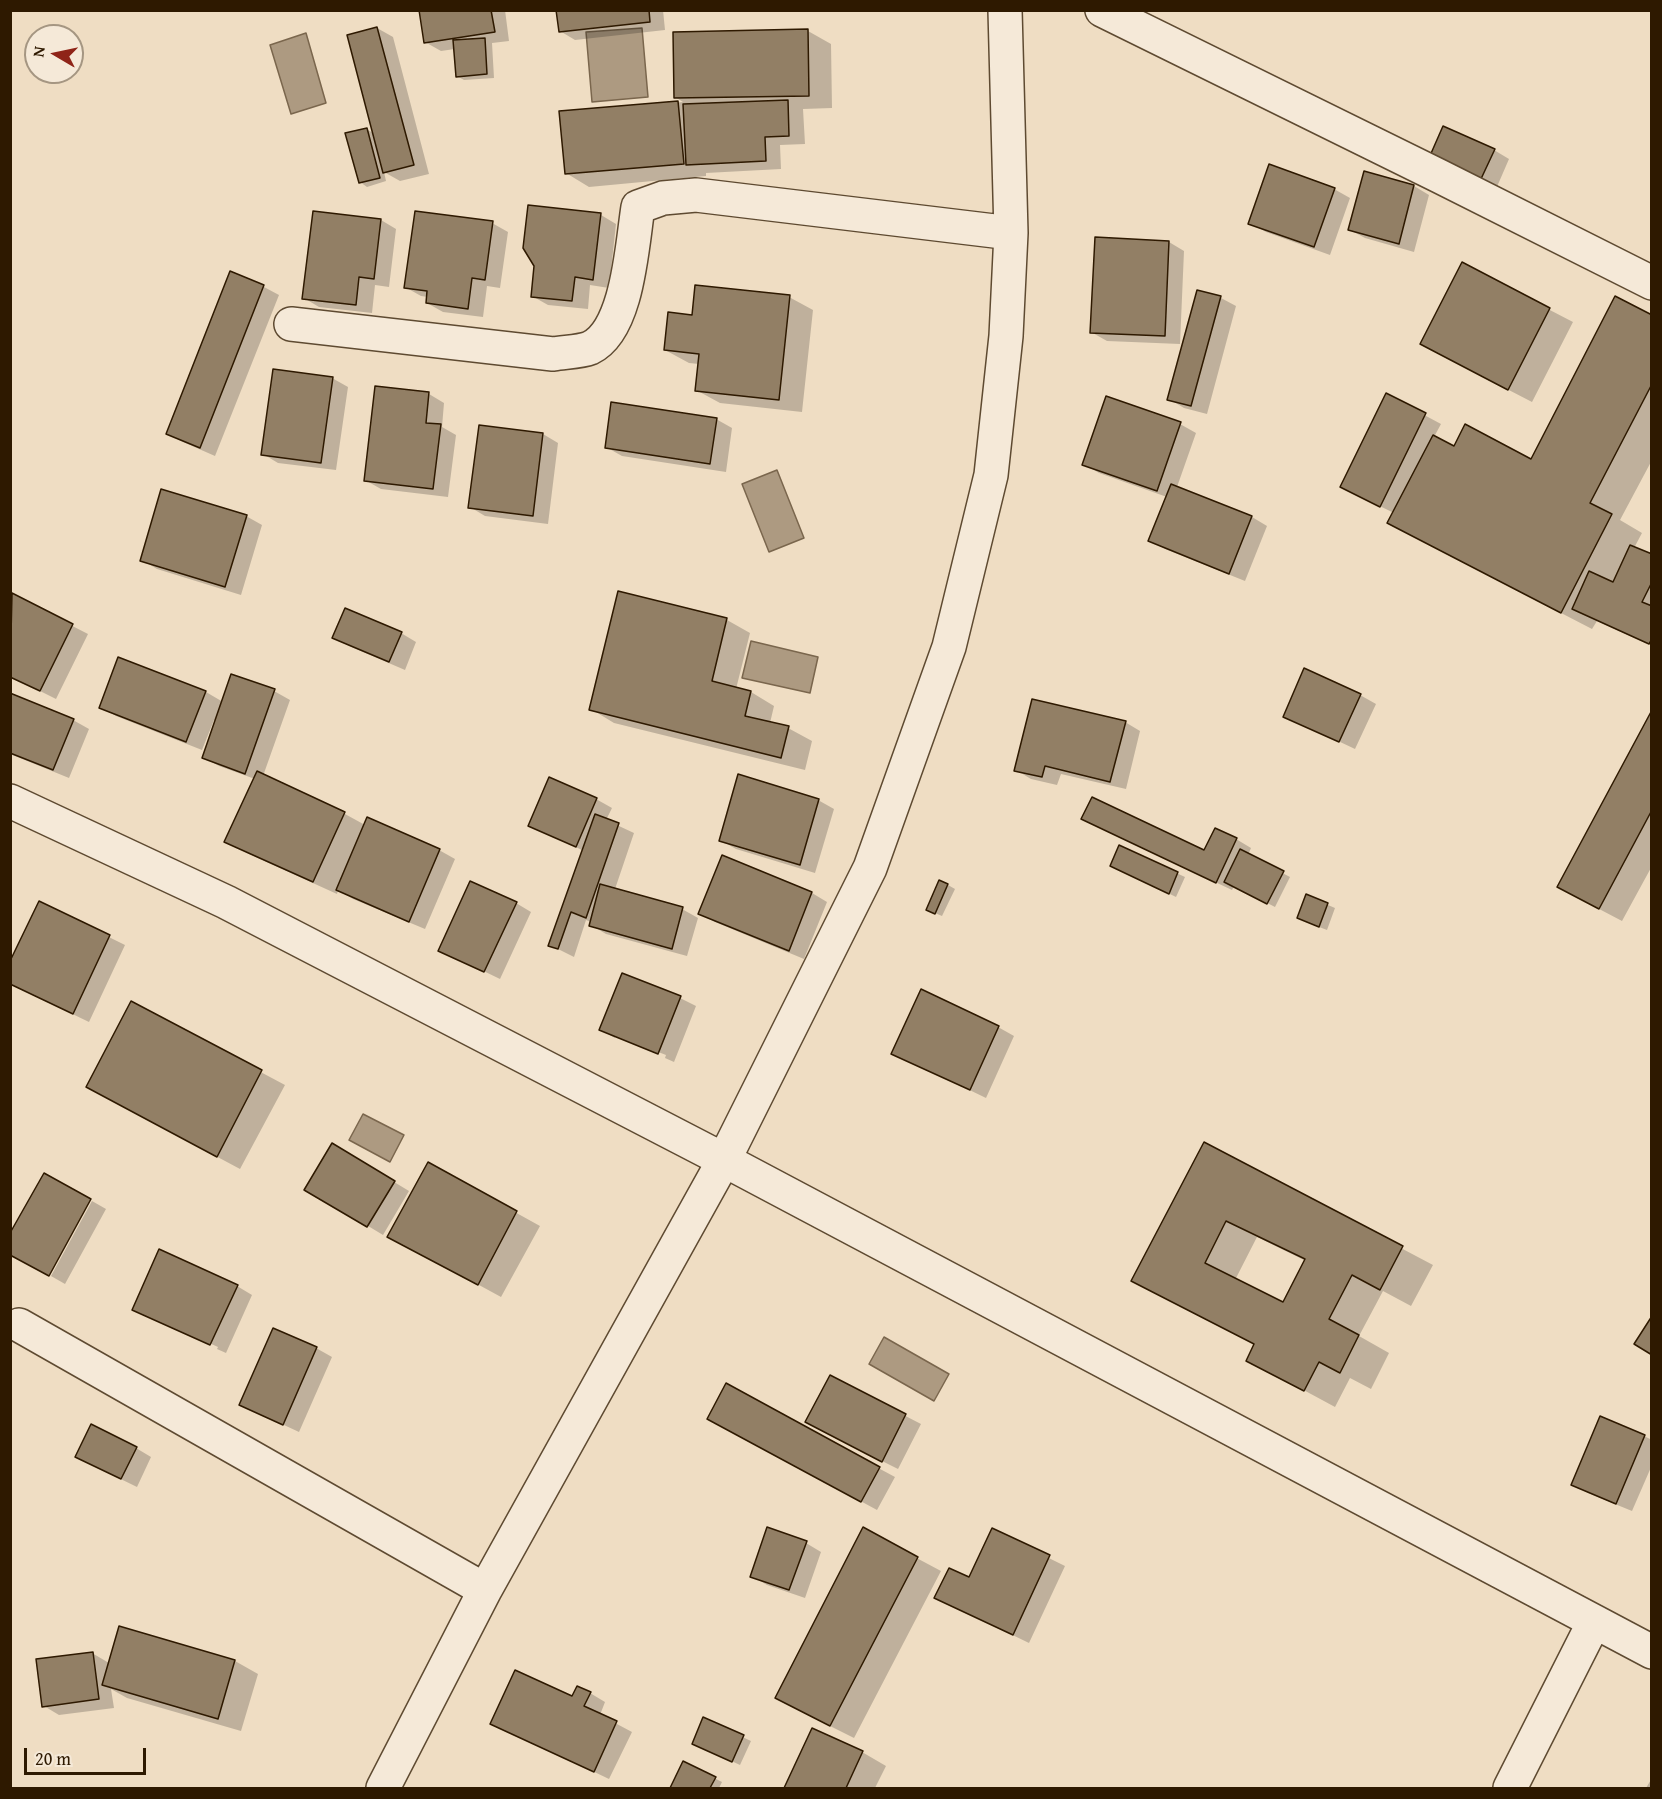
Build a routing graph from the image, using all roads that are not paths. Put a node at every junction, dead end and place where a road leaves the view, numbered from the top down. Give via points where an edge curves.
1 (1005, 10) edge
2 (1102, 10) edge
3 (1011, 233) junction
4 (1652, 283) edge
5 (291, 324) dead end
6 (10, 801) edge
7 (724, 1160) junction
8 (19, 1325) dead end
9 (485, 1590) junction
10 (1594, 1622) junction
11 (1652, 1652) edge
12 (383, 1788) edge
13 (1510, 1788) edge

1 - 3 street
2 - 4 street
3 - 5 street via 696,195 663,198 638,207 623,303 609,331 590,348 553,354
3 - 7 street via 1006,336 991,475 949,647 870,868
6 - 7 street via 226,902
7 - 9 street
7 - 10 street
8 - 9 street
9 - 12 street
10 - 11 street
10 - 13 street

